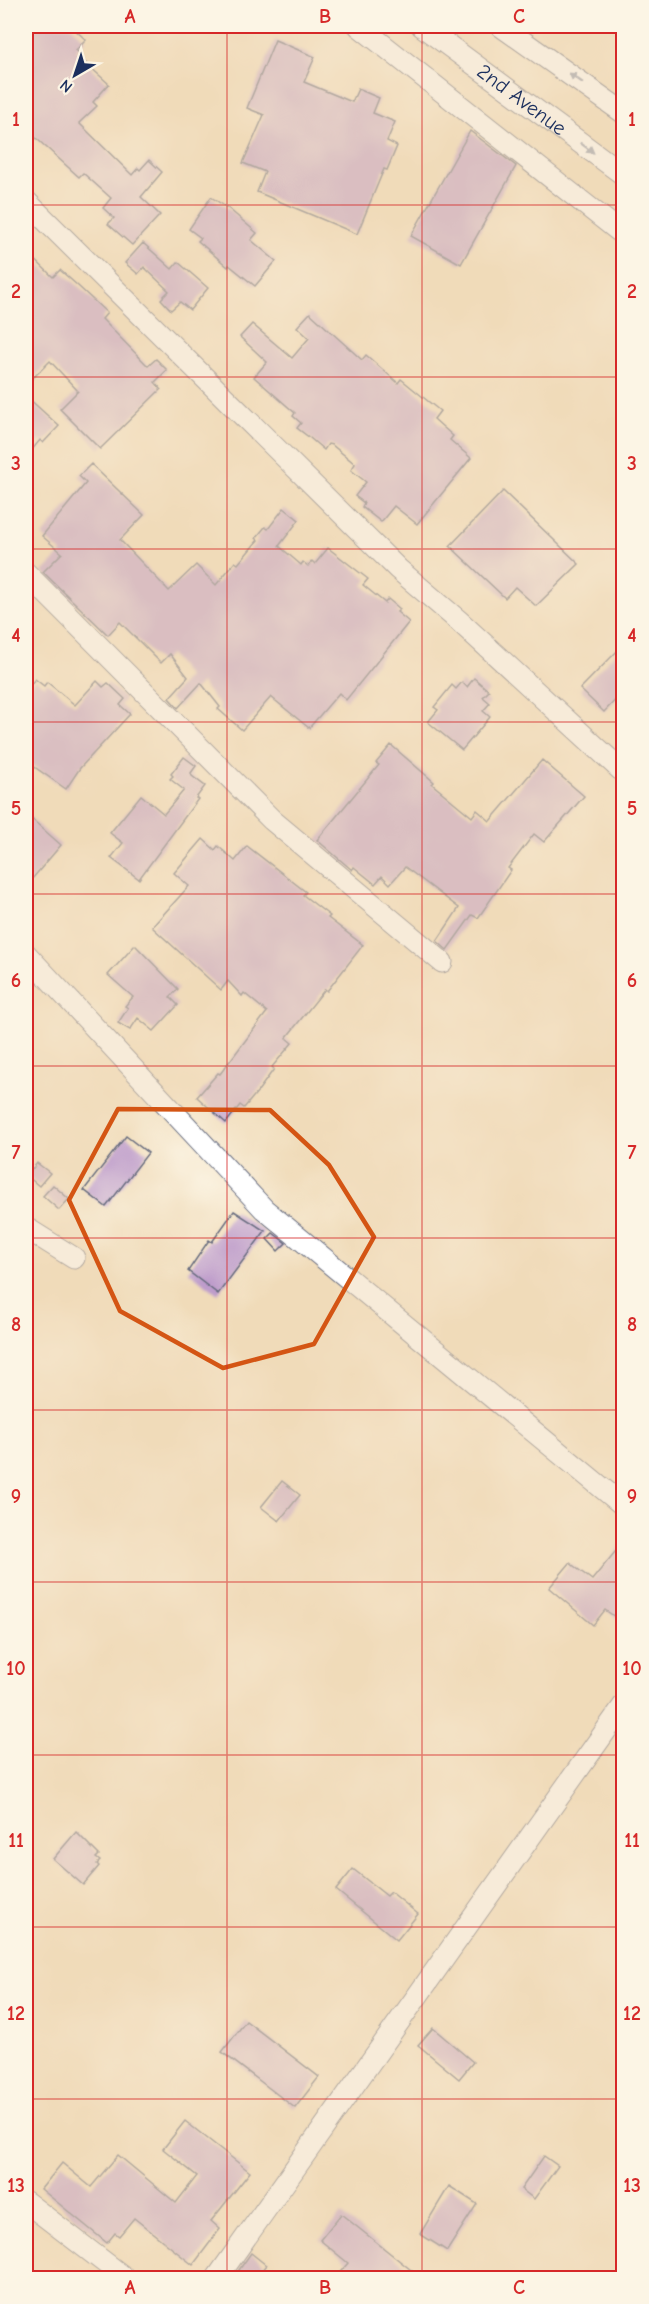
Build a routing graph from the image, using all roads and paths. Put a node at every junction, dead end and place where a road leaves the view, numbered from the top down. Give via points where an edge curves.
1 (359, 26) edge
2 (422, 26) edge
3 (501, 26) edge
4 (624, 113) edge
5 (624, 175) edge
6 (26, 201) edge
7 (624, 235) edge
8 (26, 573) edge
9 (621, 770) dead end
10 (26, 954) edge
11 (442, 962) dead end
12 (26, 1228) edge
13 (74, 1258) dead end
14 (624, 1506) edge
15 (624, 1705) edge
16 (26, 2202) edge
17 (125, 2278) edge
18 (217, 2278) edge

1 - 7 street
2 -> 5 street, 2nd Avenue
4 -> 3 street
6 - 9 street via 398,569
8 - 11 street via 272,820
10 - 14 street via 264,1209
12 - 13 street
15 - 18 street
16 - 17 street

